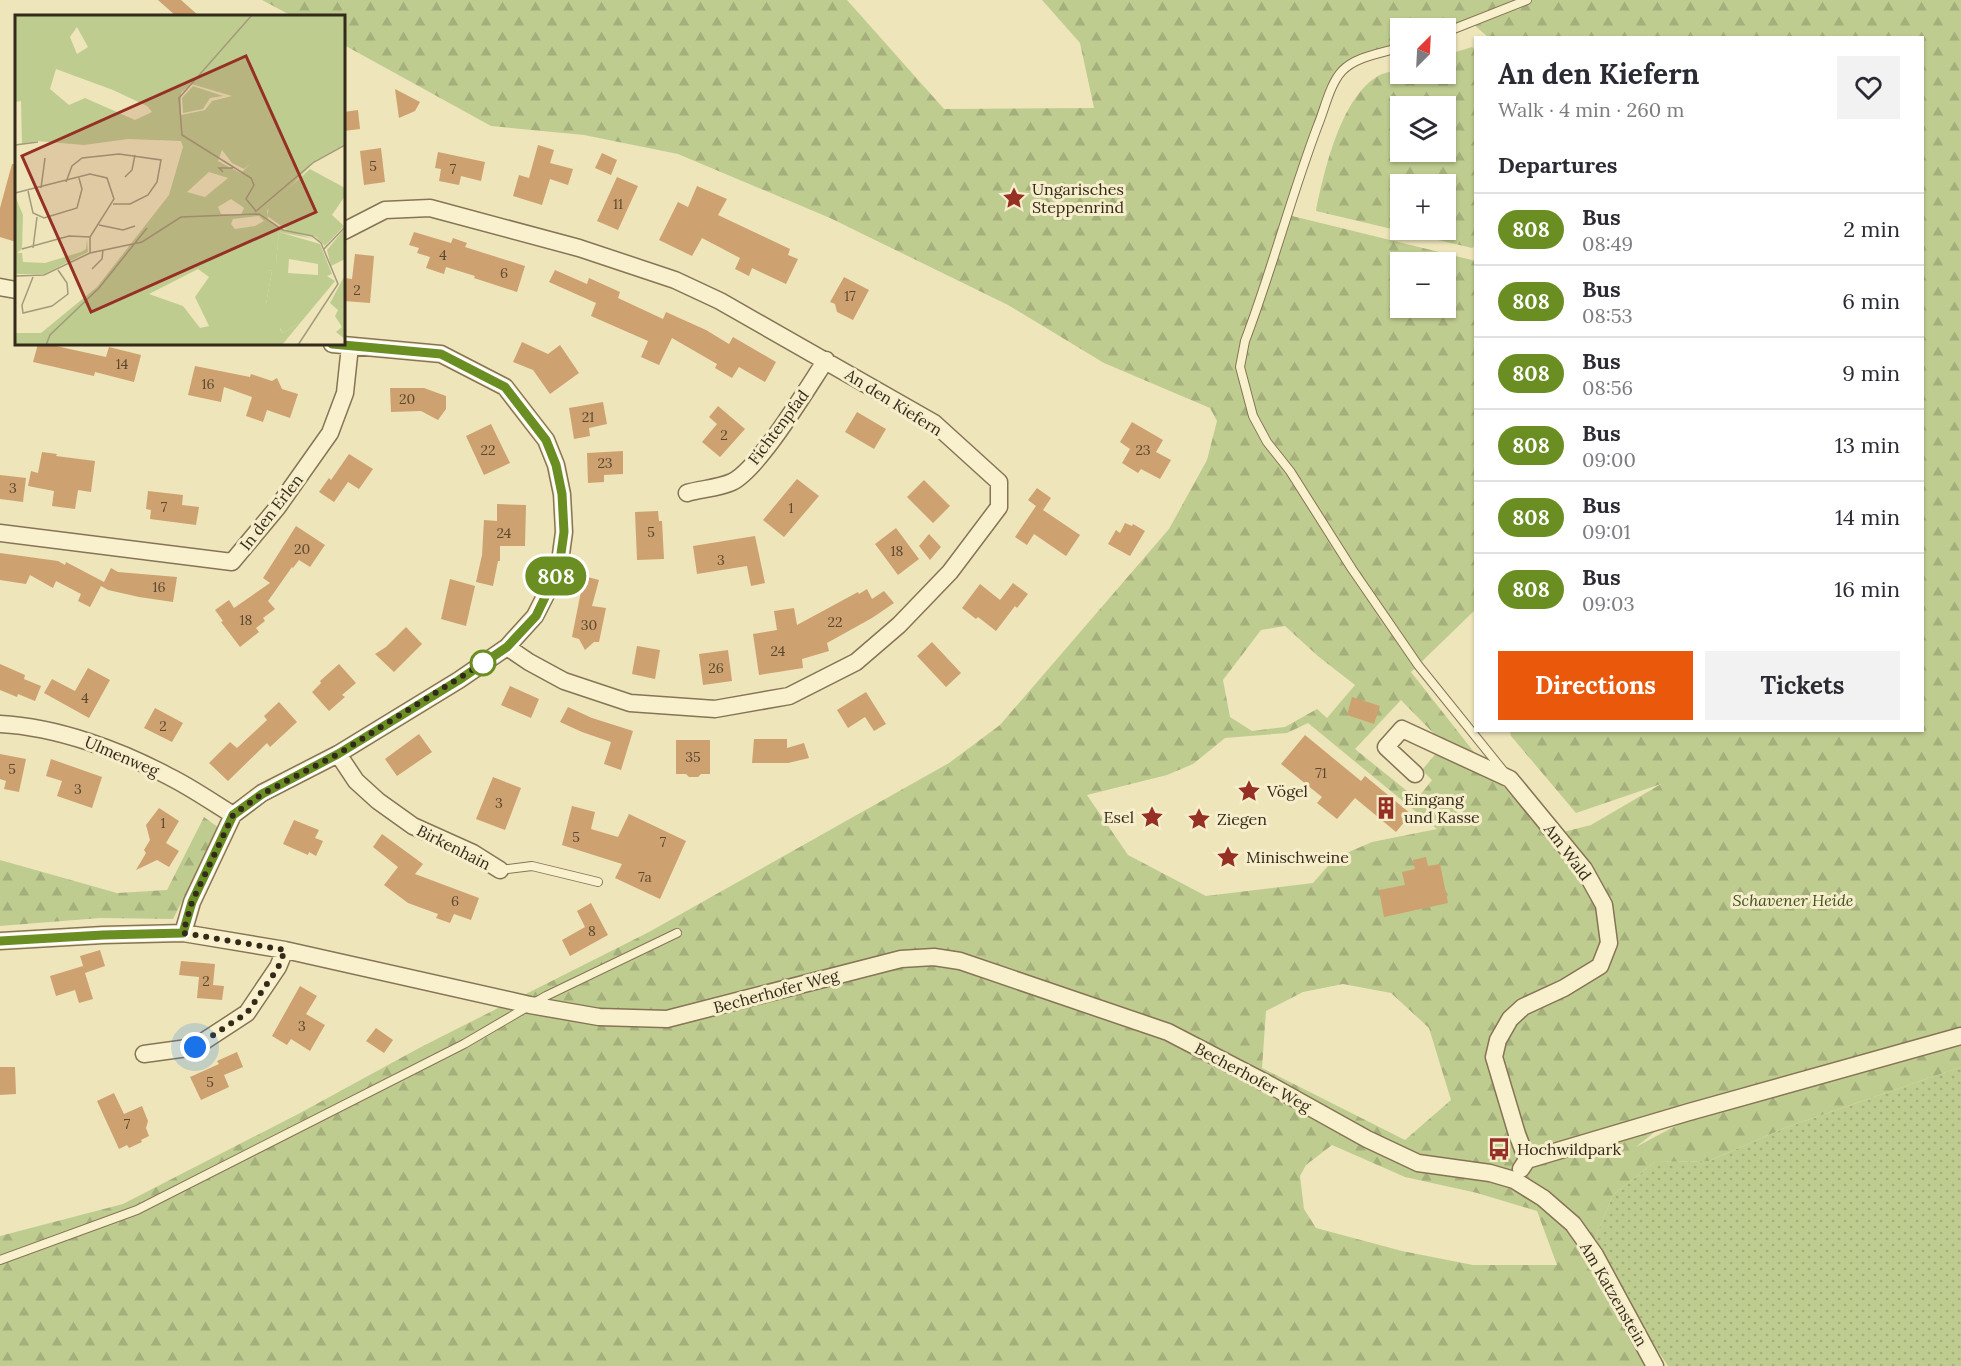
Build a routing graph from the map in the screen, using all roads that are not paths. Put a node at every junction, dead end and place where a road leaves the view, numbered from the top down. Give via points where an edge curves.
1 (1527, 0) edge
2 (1456, 28) edge
3 (1390, 50) edge
4 (345, 230) edge
5 (0, 287) edge
6 (15, 290) edge
7 (342, 345) edge
8 (350, 346) junction
9 (825, 360) junction
10 (687, 493) dead end
11 (0, 533) edge
12 (507, 647) junction
13 (0, 724) edge
14 (338, 754) junction
15 (1415, 774) dead end
16 (1510, 779) junction
17 (233, 815) junction
18 (500, 870) joint
19 (598, 882) dead end
20 (183, 933) junction
21 (677, 933) dead end
22 (0, 941) edge
23 (285, 950) junction
24 (530, 1005) junction
25 (1961, 1036) edge
26 (144, 1053) dead end
27 (1527, 1161) junction
28 (1514, 1180) junction
29 (0, 1260) edge
30 (1655, 1366) edge

1 - 2 lane
3 - 16 lane via 1349,65 1334,84 1305,159 1240,367 1253,416 1267,442 1418,665
4 - 9 street, An den Kiefern via 385,210 430,208 568,245 675,280
5 - 6 street
7 - 8 street
8 - 11 street, In den Erlen via 345,393 330,433 277,508 232,562
8 - 12 street via 441,354 505,387 546,440 562,494 564,532 559,568 536,616
9 - 10 street, Fichtenpfad via 756,460 733,482
9 - 12 street, An den Kiefern via 934,423 999,482 999,507 950,572 900,625 856,662 789,696 715,710 630,703 564,681
12 - 14 street
13 - 17 street, Ulmenweg via 85,739 170,776
14 - 17 street via 262,794
14 - 18 street, Birkenhain via 356,781 378,801 413,826
15 - 16 street, Am Wald via 1386,747 1402,729
16 - 27 street, Am Wald via 1584,869 1604,905 1609,934 1600,966 1523,1006 1498,1040 1494,1057
17 - 20 street via 192,902
18 - 19 lane, Birkenhain via 532,866
20 - 22 street, Becherhofer Weg
20 - 23 street, Becherhofer Weg
21 - 24 lane
23 - 24 street, Becherhofer Weg
23 - 26 street via 278,968 247,1013 195,1047
24 - 28 street, Becherhofer Weg via 599,1017 667,1019 901,959 934,957 960,961 1168,1032 1367,1139 1418,1162
24 - 29 lane via 464,1044 137,1210
25 - 27 street
27 - 28 street
28 - 30 street, Am Katzenstein via 1573,1224

